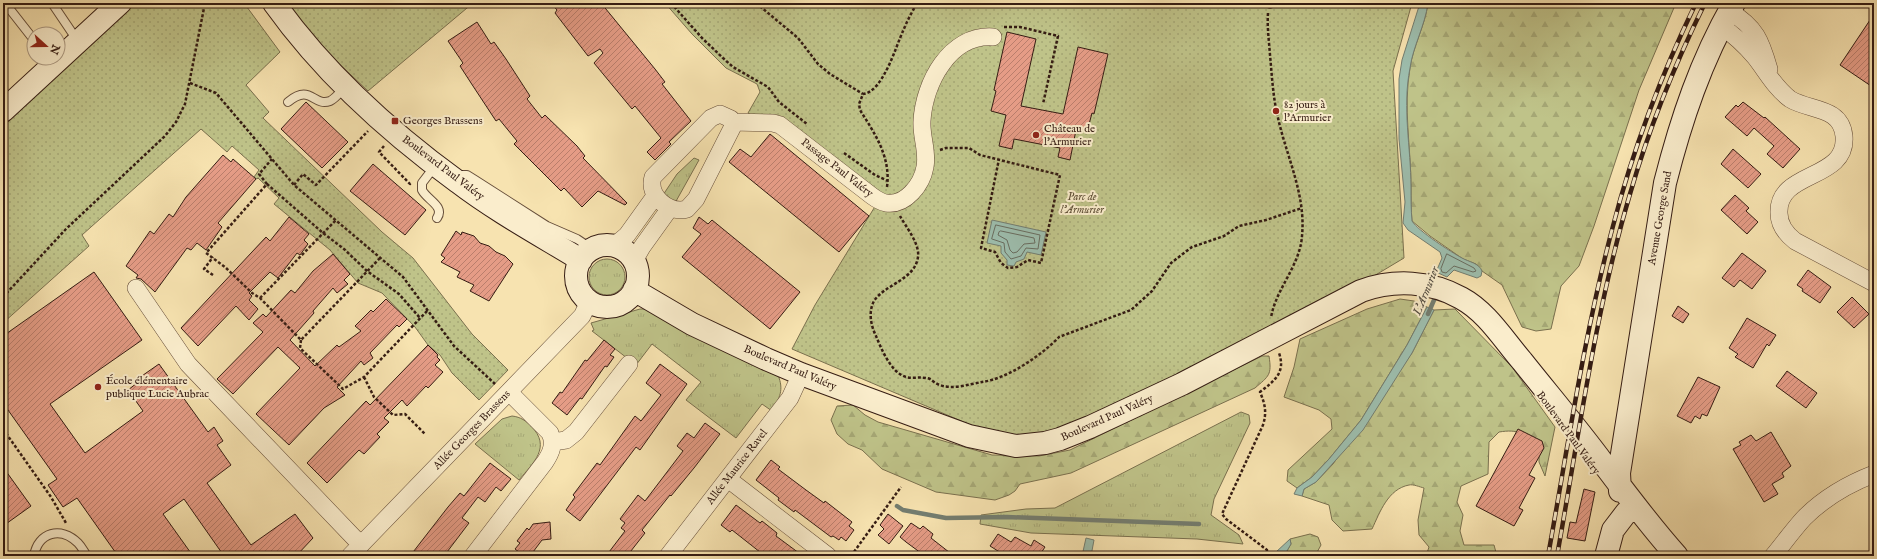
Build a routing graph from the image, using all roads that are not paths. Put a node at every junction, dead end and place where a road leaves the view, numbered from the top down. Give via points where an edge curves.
1 (5, 3) edge
2 (52, 3) edge
3 (120, 3) edge
4 (274, 3) edge
5 (1728, 14) edge
6 (26, 30) edge
7 (997, 32) road end
8 (78, 41) junction
9 (66, 50) edge
10 (45, 66) edge
11 (345, 87) junction
12 (288, 102) dead end
13 (3, 111) edge
14 (732, 122) junction
15 (438, 167) junction
16 (655, 196) junction
17 (670, 208) junction
18 (437, 218) dead end
19 (614, 246) junction
20 (586, 255) junction
21 (634, 261) junction
22 (1874, 283) edge
23 (136, 288) dead end
24 (634, 290) junction
25 (590, 302) junction
26 (1513, 351) junction
27 (628, 364) dead end
28 (801, 374) junction
29 (509, 392) junction
30 (553, 442) junction
31 (1588, 444) junction
32 (1624, 444) junction
33 (1874, 474) edge
34 (728, 479) junction
35 (1618, 485) junction
36 (1626, 513) junction
37 (356, 550) edge
38 (1780, 554) edge
39 (34, 556) edge
40 (87, 556) edge
41 (473, 556) edge
42 (668, 556) edge
43 (828, 556) edge
44 (1606, 556) edge
45 (1662, 556) edge
46 (1677, 556) edge

1 - 6 lane
2 - 8 lane
3 - 8 street
4 - 11 street, Boulevard Paul Valéry via 312,52
5 - 22 street via 1747,48 1785,95 1794,101 1832,114 1844,135 1843,149 1833,164 1789,188 1781,199 1779,217 1785,231 1804,246
5 - 32 street, Avenue George Sand via 1691,94 1665,183
7 - 14 street, Passage Paul Valéry via 960,46 943,61 936,72 928,90 922,120 926,149 923,175 913,191 895,207 872,196 780,125
8 - 9 street
10 - 13 street
11 - 12 lane via 330,101 299,94
11 - 15 street, Boulevard Paul Valéry via 381,121
14 - 16 street, Passage Paul Valéry via 724,115 711,118 653,177 652,188
14 - 17 street via 730,134 692,206 682,211
15 - 18 lane via 422,183 422,190 428,200 439,208
15 - 20 street, Boulevard Paul Valéry via 475,194
16 - 17 street
16 - 19 street via 627,235
17 - 21 street
19 - 20 street via 604,245
19 - 21 street via 626,252
20 - 25 street via 576,271 576,283 581,294
21 - 24 street via 638,281
23 - 37 street via 188,364
24 - 25 street via 626,300 615,306 602,307
24 - 28 street, Boulevard Paul Valéry via 692,324
25 - 29 street, Allée Georges Brassens via 582,316
26 - 28 street, Boulevard Paul Valéry via 1494,326 1474,306 1440,289 1407,283 1375,286 1090,427 1060,439 1016,446 969,436
26 - 31 street, Boulevard Paul Valéry
26 - 36 street, Boulevard Paul Valéry via 1547,408
27 - 30 street via 576,432 566,440
28 - 34 street, Allée Maurice Ravel via 790,398
29 - 30 street via 548,430
29 - 37 street, Allée Georges Brassens
30 - 41 street via 545,462
31 - 32 street via 1604,454 1612,453
31 - 35 street, Boulevard Paul Valéry
32 - 35 street, Avenue George Sand
33 - 38 street via 1853,482 1819,505 1804,518
34 - 42 street, Allée Maurice Ravel
34 - 43 street
35 - 36 street, Avenue George Sand
35 - 46 street, Boulevard Paul Valéry
36 - 44 street via 1613,530
36 - 45 street, Boulevard Paul Valéry
39 - 40 lane via 37,544 43,538 58,533 78,543

